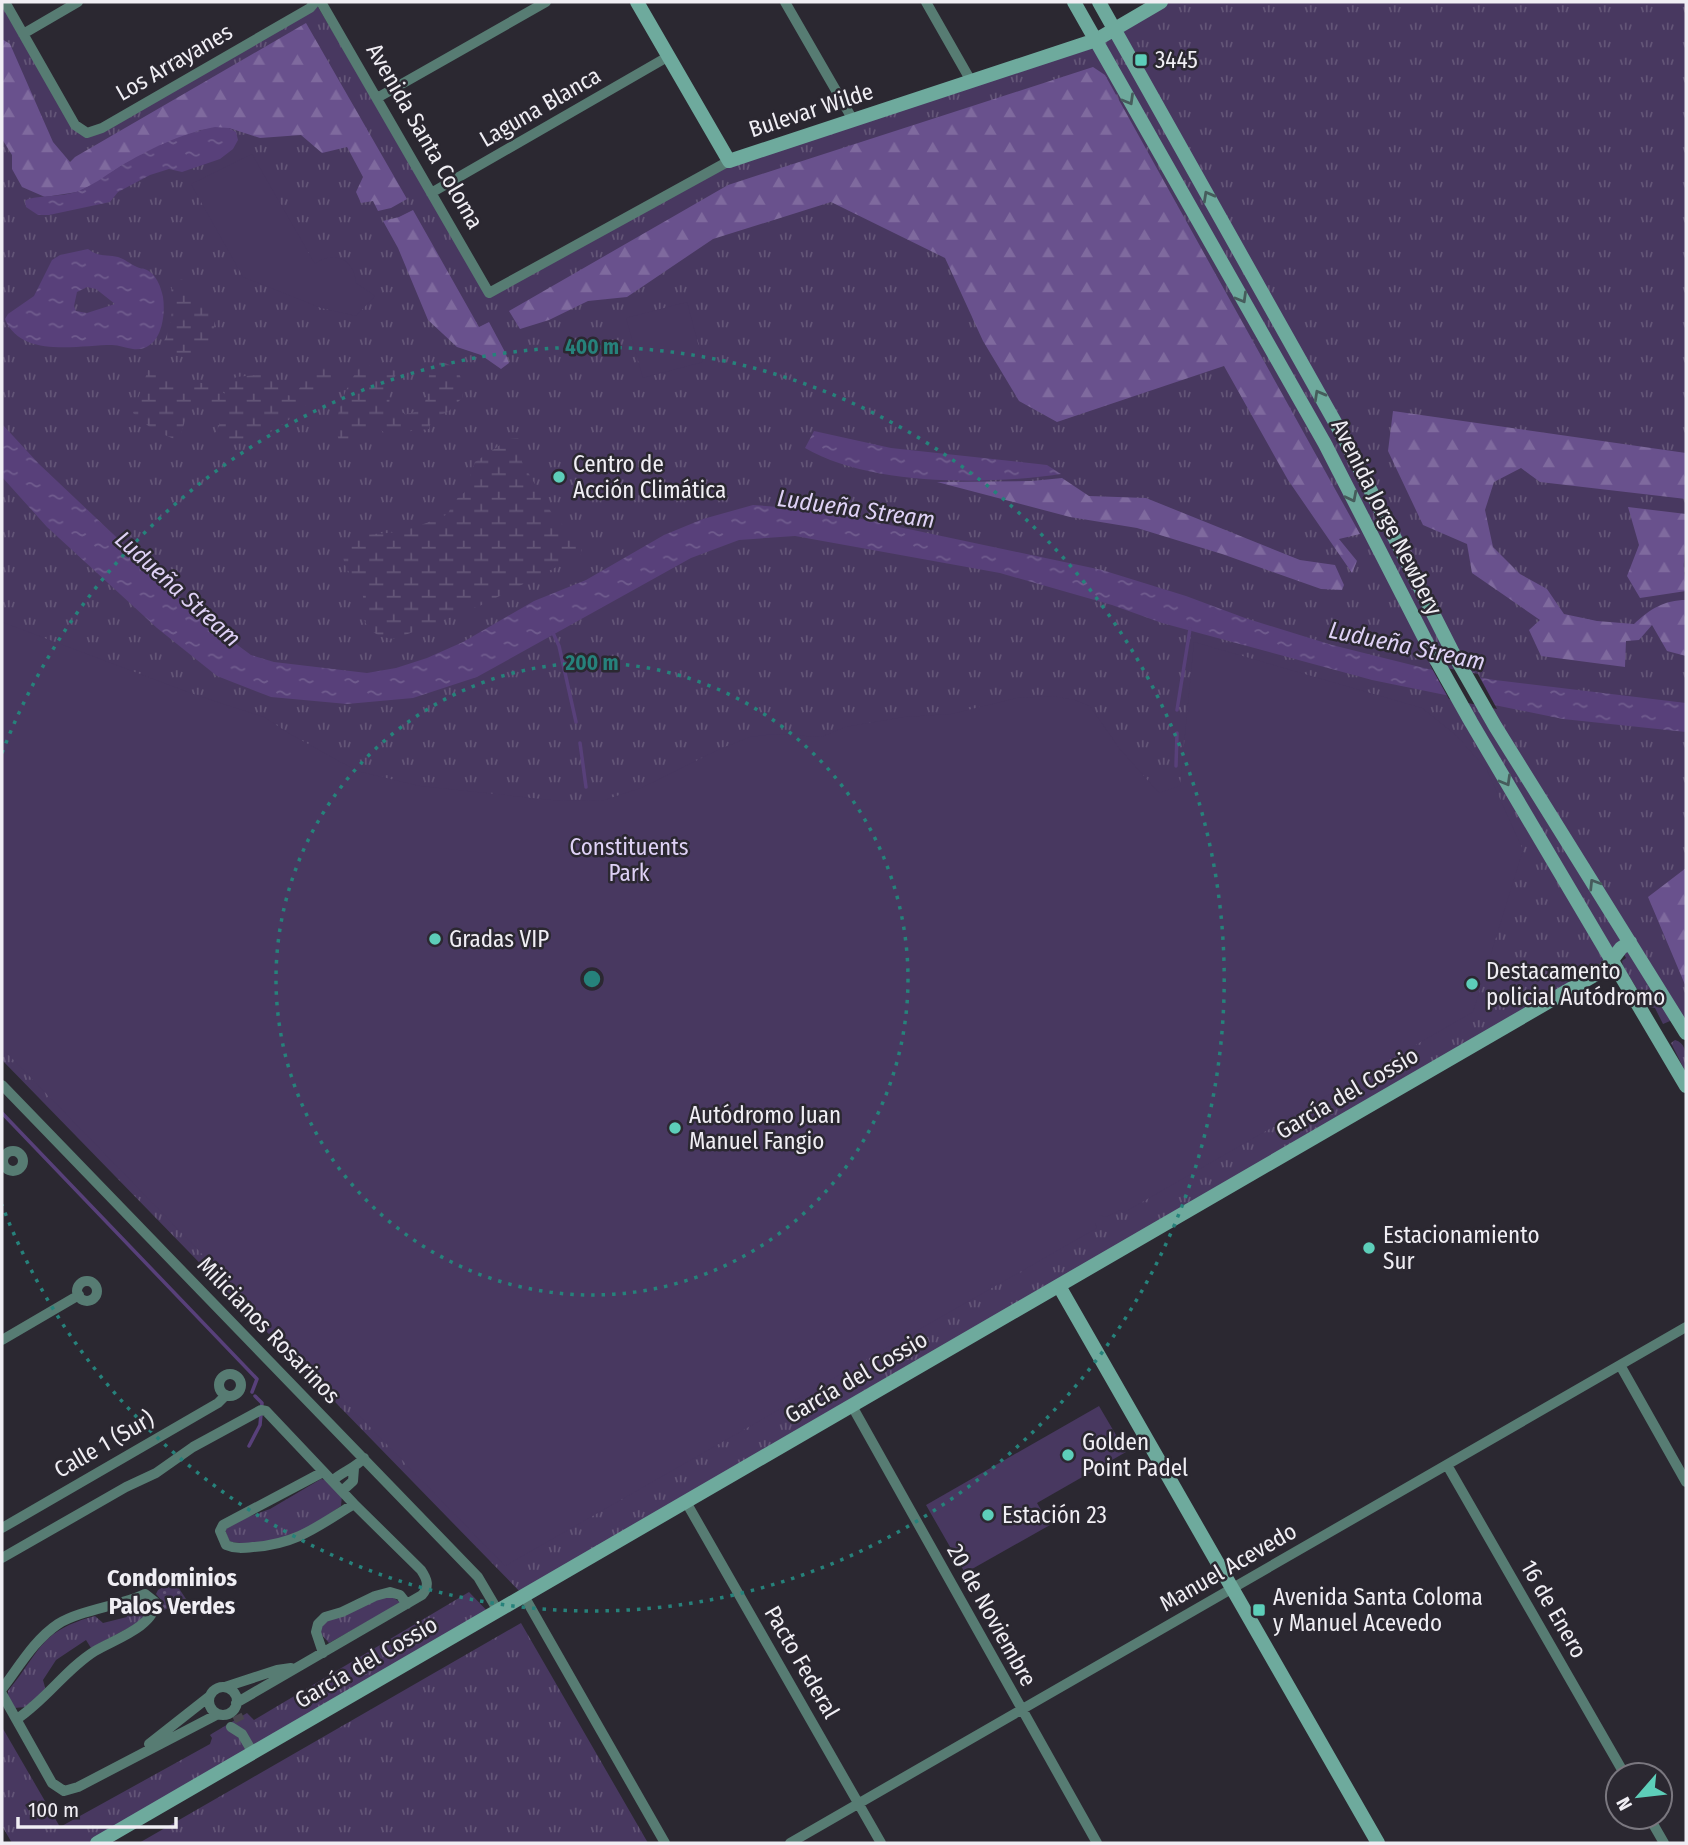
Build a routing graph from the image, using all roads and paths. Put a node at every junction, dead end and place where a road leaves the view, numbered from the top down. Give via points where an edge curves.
1 (5, 2) edge
2 (78, 2) edge
3 (315, 2) edge
4 (321, 2) edge
5 (546, 2) edge
6 (637, 2) edge
7 (785, 2) edge
8 (926, 2) edge
9 (1074, 2) edge
10 (1099, 2) edge
11 (1161, 2) edge
12 (1115, 30) junction
13 (23, 34) junction
14 (1096, 40) junction
15 (669, 57) junction
16 (971, 81) junction
17 (377, 98) junction
18 (853, 120) junction
19 (729, 161) junction
20 (431, 193) junction
21 (489, 293) joint
22 (1630, 942) junction
23 (1613, 958) junction
24 (1682, 1016) edge
25 (1654, 1029) junction
26 (1686, 1033) edge
27 (2, 1084) edge
28 (1686, 1086) edge
29 (1059, 1286) junction
30 (79, 1295) dead end
31 (1686, 1327) edge
32 (2, 1340) edge
33 (1620, 1365) junction
34 (226, 1395) dead end
35 (852, 1406) junction
36 (364, 1458) junction
37 (1447, 1465) junction
38 (354, 1468) junction
39 (323, 1472) junction
40 (332, 1481) junction
41 (1686, 1482) edge
42 (342, 1491) junction
43 (686, 1502) junction
44 (354, 1504) junction
45 (2, 1528) edge
46 (2, 1558) edge
47 (1233, 1588) junction
48 (524, 1596) junction
49 (407, 1604) junction
50 (498, 1611) junction
51 (323, 1653) junction
52 (297, 1668) junction
53 (225, 1687) junction
54 (2, 1692) edge
55 (209, 1696) junction
56 (1021, 1710) junction
57 (231, 1715) junction
58 (17, 1719) junction
59 (253, 1753) junction
60 (136, 1755) junction
61 (1617, 1761) edge
62 (859, 1804) junction
63 (97, 1843) edge
64 (665, 1843) edge
65 (790, 1843) edge
66 (881, 1843) edge
67 (1097, 1843) edge
68 (1378, 1843) edge

1 - 13 street
2 - 13 street
3 - 13 street, Los Arrayanes via 88,134 75,125
4 - 17 street, Avenida Santa Coloma
5 - 17 street
6 - 15 street
7 - 18 street
8 - 16 street
9 - 14 street, Avenida Jorge Newbery
10 - 12 street, Avenida Jorge Newbery
11 - 12 street, Bulevar Wilde
12 - 14 street, Bulevar Wilde
22 -> 12 street, Avenida Jorge Newbery via 1494,726 1345,440
14 - 16 street, Bulevar Wilde
14 -> 23 street, Avenida Jorge Newbery via 1325,444 1471,722
15 - 19 street
15 - 20 street, Laguna Blanca
16 - 18 street, Bulevar Wilde
17 - 20 street, Avenida Santa Coloma
18 - 19 street, Bulevar Wilde
19 - 21 street, Bulevar Wilde
20 - 21 street, Avenida Santa Coloma
22 - 23 street, García del Cossio
22 - 24 street, Avenida Jorge Newbery
23 - 25 street, Avenida Jorge Newbery
23 - 29 street, García del Cossio via 1605,969
24 - 25 street
24 - 26 street, Avenida Jorge Newbery
25 - 28 street, Avenida Jorge Newbery
27 - 36 street, Milicianos Rosarinos
29 - 35 street, García del Cossio
29 - 47 street
30 - 32 street
31 - 33 street, Manuel Acevedo
33 - 37 street, Manuel Acevedo
33 - 41 street
34 - 45 street, Calle 1 (Sur)
35 - 43 street, García del Cossio
35 - 56 street, 20 de Noviembre
36 - 38 street
36 - 50 street, Milicianos Rosarinos via 478,1577
37 - 47 street, Manuel Acevedo
37 - 61 street, 16 de Enero
38 - 40 street
38 - 42 street via 353,1481
39 - 40 street
39 - 44 street via 223,1525 220,1531 226,1545 250,1548 288,1542
39 - 46 street via 261,1410
40 - 42 street
42 - 44 street
43 - 48 street, García del Cossio
43 - 62 street, Pacto Federal
44 - 49 street via 425,1576 426,1590
47 - 56 street, Manuel Acevedo
47 - 68 street
48 - 50 street, García del Cossio
48 - 64 street
49 - 51 street
49 - 51 street via 390,1592 325,1617 316,1632
50 - 59 street, García del Cossio
51 - 52 street
52 - 53 street
52 - 57 street
53 - 55 street
53 - 57 street via 235,1695
54 - 58 street
54 - 58 street via 41,1637 60,1623 145,1594 155,1602 152,1616 79,1661 46,1697
55 - 57 street via 211,1709
55 - 60 street
56 - 62 street, Manuel Acevedo
56 - 67 street, 20 de Noviembre
57 - 59 street
57 - 60 street
58 - 60 street via 52,1783 64,1791
59 - 63 street, García del Cossio
62 - 65 street, Manuel Acevedo
62 - 66 street, Pacto Federal

